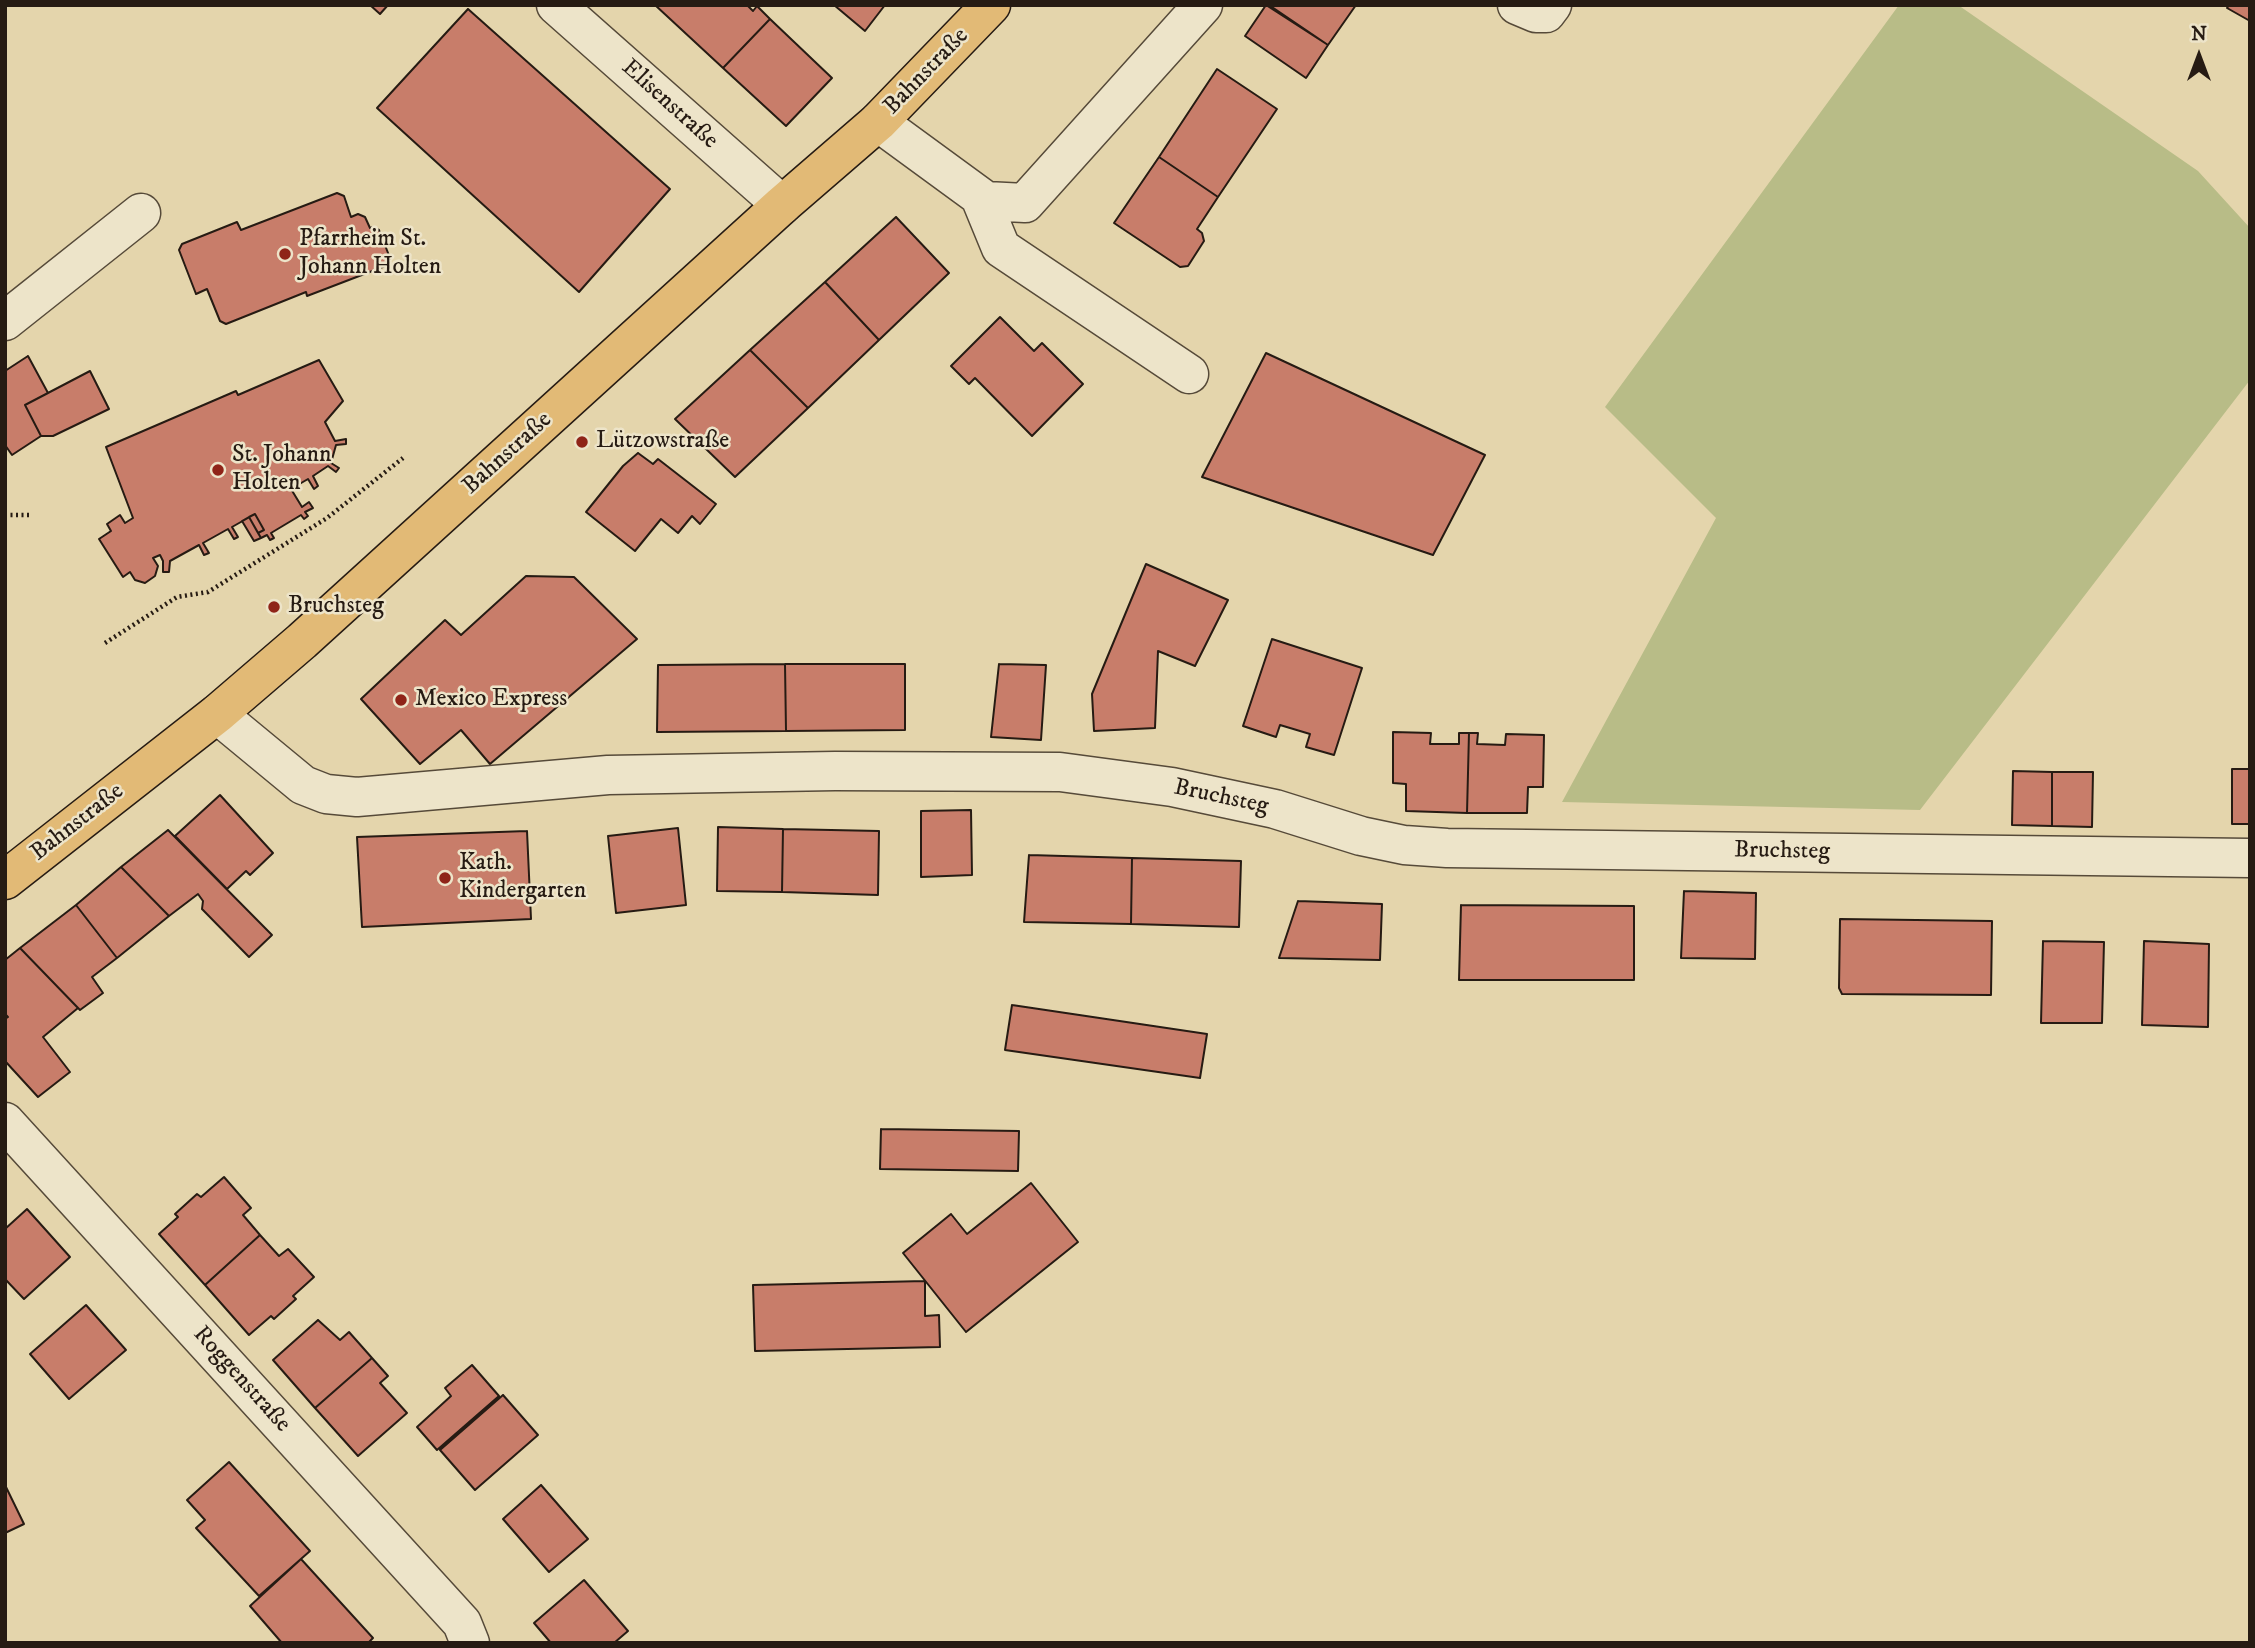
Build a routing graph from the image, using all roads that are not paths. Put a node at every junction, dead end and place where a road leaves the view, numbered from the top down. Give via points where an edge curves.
1 (556, 5) edge
2 (991, 5) edge
3 (1203, 5) edge
4 (1517, 5) edge
5 (1552, 5) edge
6 (878, 122) junction
7 (980, 197) junction
8 (782, 205) junction
9 (141, 213) dead end
10 (5, 321) edge
11 (1189, 374) dead end
12 (217, 714) junction
13 (2250, 858) edge
14 (5, 880) edge
15 (5, 1122) edge
16 (470, 1643) edge

1 - 8 street, Elisenstraße
2 - 6 main road, Bahnstraße
3 - 7 street via 1025,202
4 - 5 street via 1536,13 1546,13
6 - 7 street
6 - 8 main road, Bahnstraße
7 - 11 street via 1001,248
8 - 12 main road, Bahnstraße
9 - 10 street
12 - 13 street, Bruchsteg via 303,785 326,794 357,797 608,775 1060,772 1172,787 1275,809 1361,836 1425,847
12 - 14 main road, Bahnstraße
15 - 16 street, Roggenstraße via 463,1623

